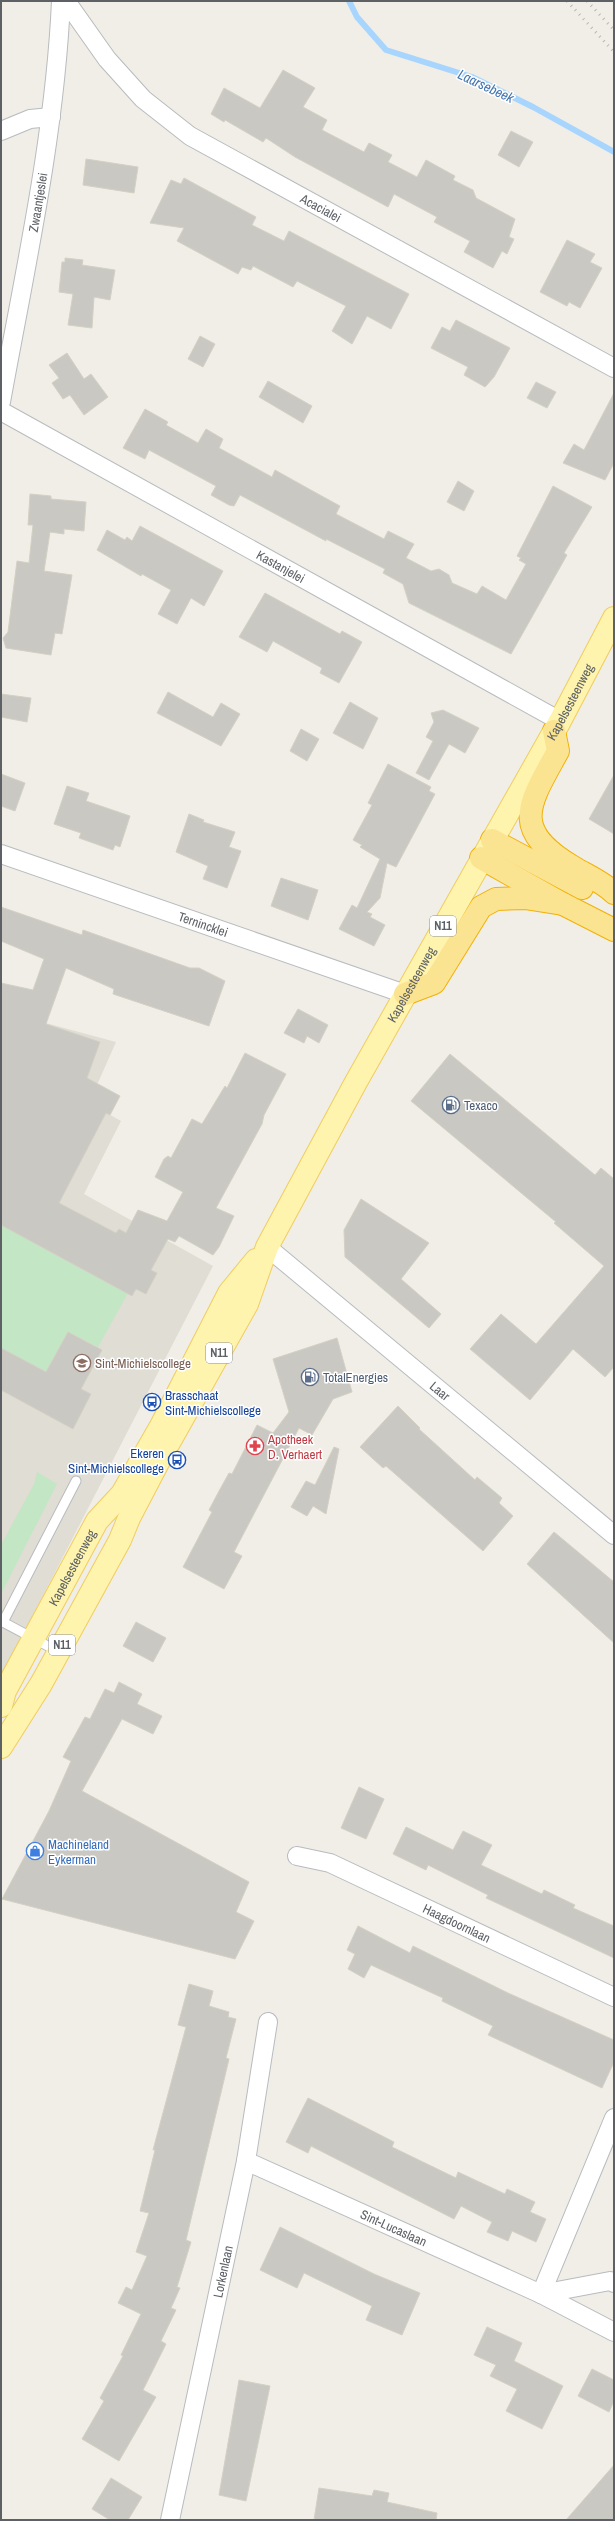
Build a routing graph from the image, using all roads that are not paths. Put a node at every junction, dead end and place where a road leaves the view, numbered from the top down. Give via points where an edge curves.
1 (61, 1) edge
2 (66, 1) edge
3 (51, 117) junction
4 (1, 131) edge
5 (614, 368) edge
6 (1, 402) edge
7 (1, 411) edge
8 (614, 618) edge
9 (557, 726) junction
10 (492, 840) junction
11 (1, 854) edge
12 (481, 858) junction
13 (614, 893) edge
14 (614, 901) edge
15 (562, 904) junction
16 (614, 930) edge
17 (405, 994) junction
18 (267, 1246) junction
19 (76, 1481) dead end
20 (121, 1510) junction
21 (614, 1535) edge
22 (2, 1621) edge
23 (35, 1637) junction
24 (58, 1652) junction
25 (1, 1706) edge
26 (1, 1747) edge
27 (297, 1856) dead end
28 (614, 1997) edge
29 (268, 2022) dead end
30 (614, 2118) edge
31 (246, 2161) junction
32 (614, 2283) edge
33 (542, 2294) junction
34 (614, 2332) edge
35 (170, 2520) edge

1 - 3 street, Zwaantjeslei via 58,65
2 - 5 street, Acacialei via 108,59 143,99 190,136
3 - 4 street via 30,119
3 - 6 street, Zwaantjeslei
7 - 9 street, Kastanjelei
8 - 9 main road, Kapelsesteenweg / N11
9 - 10 main road, Kapelsesteenweg / N11
9 - 13 highway via 558,751 532,798 529,815 534,831 544,845 564,861
10 - 12 main road, Kapelsesteenweg / N11
10 - 14 highway via 548,871
11 - 17 street, Ternincklei
12 - 15 highway
12 - 17 main road, Kapelsesteenweg / N11
15 - 16 highway
15 - 17 highway via 525,898 496,899 481,907 434,983
17 - 18 main road, Kapelsesteenweg / N11
18 - 20 main road, Kapelsesteenweg / N11 via 247,1304
18 - 21 street, Laar
19 - 22 lane
20 - 23 main road, Kapelsesteenweg / N11 via 97,1521
20 - 24 main road, Kapelsesteenweg / N11 via 120,1540
22 - 23 lane
23 - 24 lane
23 - 25 main road, Kapelsesteenweg / N11 via 5,1691
24 - 26 main road, Kapelsesteenweg / N11
27 - 28 street, Haagdoornlaan via 330,1863
29 - 31 street, Lorkenlaan
30 - 33 street
31 - 33 street, Sint-Lucaslaan
31 - 35 street, Lorkenlaan
32 - 33 street via 610,2281
33 - 34 street, Sint-Lucaslaan

